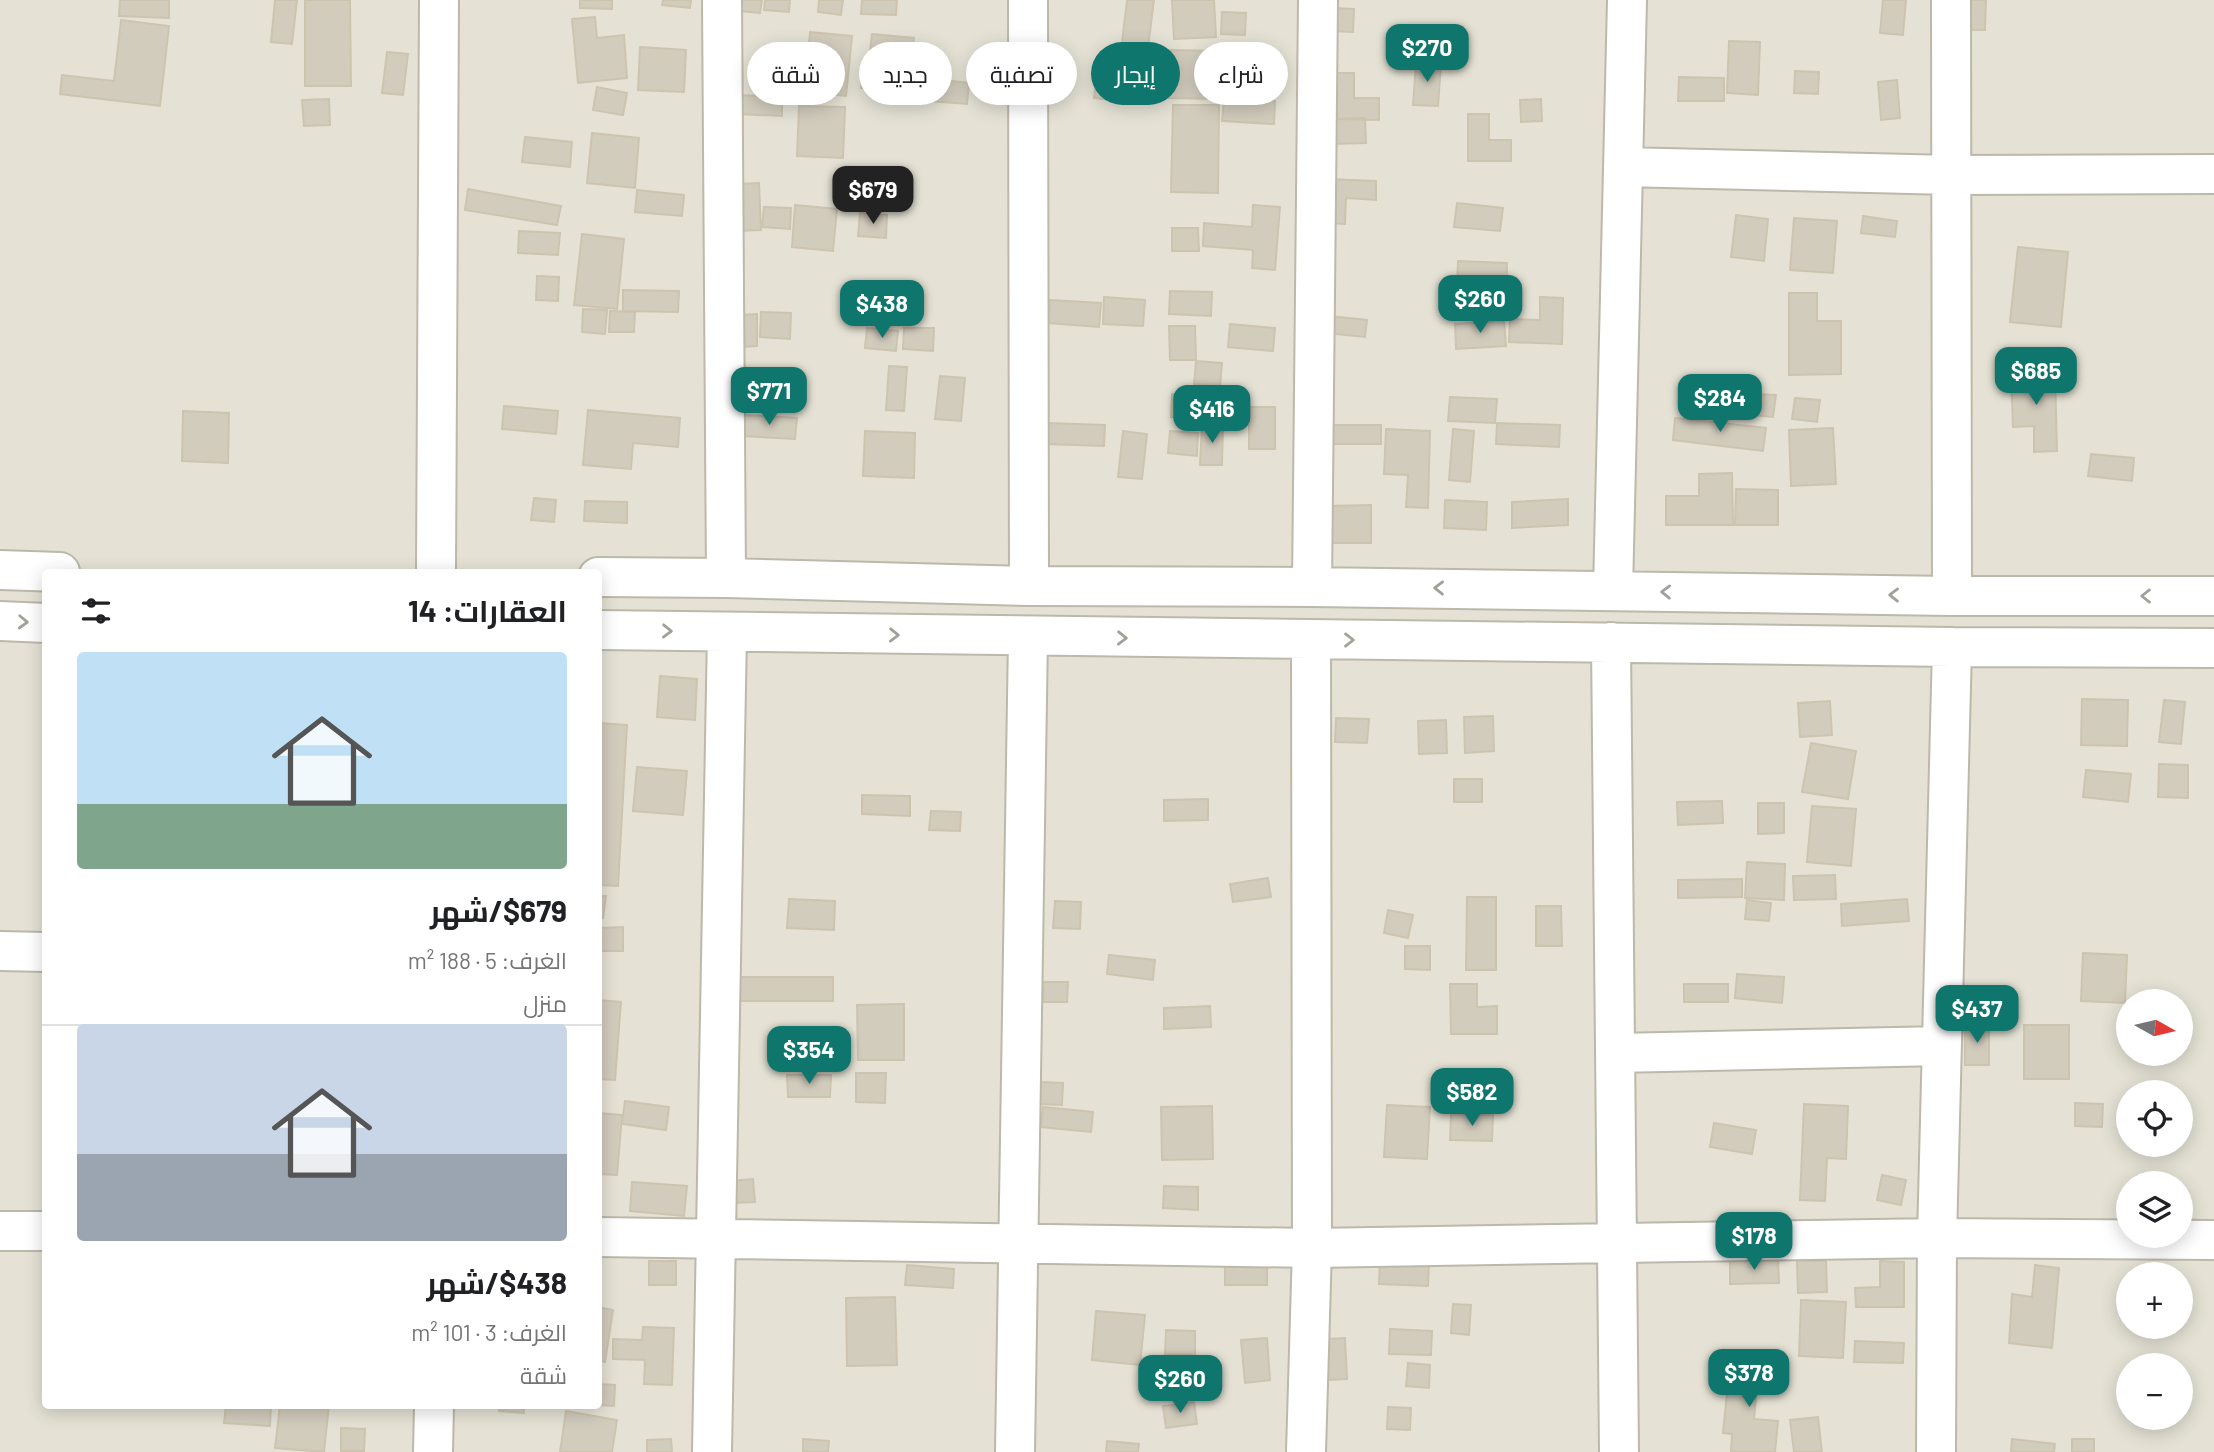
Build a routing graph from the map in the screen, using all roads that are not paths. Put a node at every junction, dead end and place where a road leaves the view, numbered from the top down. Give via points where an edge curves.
1 (439, 0) edge
2 (722, 0) edge
3 (1028, 0) edge
4 (1318, 0) edge
5 (1627, 0) edge
6 (1951, 0) edge
7 (1623, 167) junction
8 (2214, 174) edge
9 (1950, 175) junction
10 (436, 569) edge
11 (0, 570) edge
12 (42, 571) edge
13 (602, 577) edge
14 (726, 578) junction
15 (1029, 586) junction
16 (1312, 587) junction
17 (1613, 591) junction
18 (1952, 596) junction
19 (2214, 596) edge
20 (0, 621) edge
21 (42, 622) edge
22 (602, 630) edge
23 (727, 632) junction
24 (1028, 637) junction
25 (1311, 640) junction
26 (1611, 642) junction
27 (1952, 647) junction
28 (2214, 648) edge
29 (0, 951) edge
30 (42, 952) edge
31 (1942, 1046) junction
32 (1616, 1053) junction
33 (0, 1231) edge
34 (42, 1231) edge
35 (602, 1237) edge
36 (1937, 1238) junction
37 (716, 1240) junction
38 (2214, 1240) edge
39 (1618, 1241) junction
40 (1019, 1244) junction
41 (1312, 1248) junction
42 (434, 1409) edge
43 (433, 1452) edge
44 (712, 1452) edge
45 (1015, 1452) edge
46 (1306, 1452) edge
47 (1619, 1452) edge
48 (1936, 1452) edge

1 - 10 street
2 - 14 street
3 - 15 street
4 - 16 street
5 - 7 street
6 - 9 street
7 - 9 street
7 - 17 street
8 - 9 street
9 - 18 street
11 - 12 street
13 - 14 street
14 - 15 street
15 - 16 street
17 -> 16 street
18 -> 17 street
19 -> 18 street
20 -> 21 street
22 -> 23 street
23 -> 24 street
23 - 37 street
24 -> 25 street
24 - 40 street
25 -> 26 street
25 - 41 street
26 - 27 street
26 - 32 street
27 - 28 street
27 - 31 street
29 - 30 street
31 - 32 street
31 - 36 street
32 - 39 street
33 - 34 street
35 - 37 street
36 - 38 street
36 - 39 street
36 - 48 street
37 - 40 street
37 - 44 street
39 - 41 street
39 - 47 street
40 - 41 street
40 - 45 street
41 - 46 street
42 - 43 street

